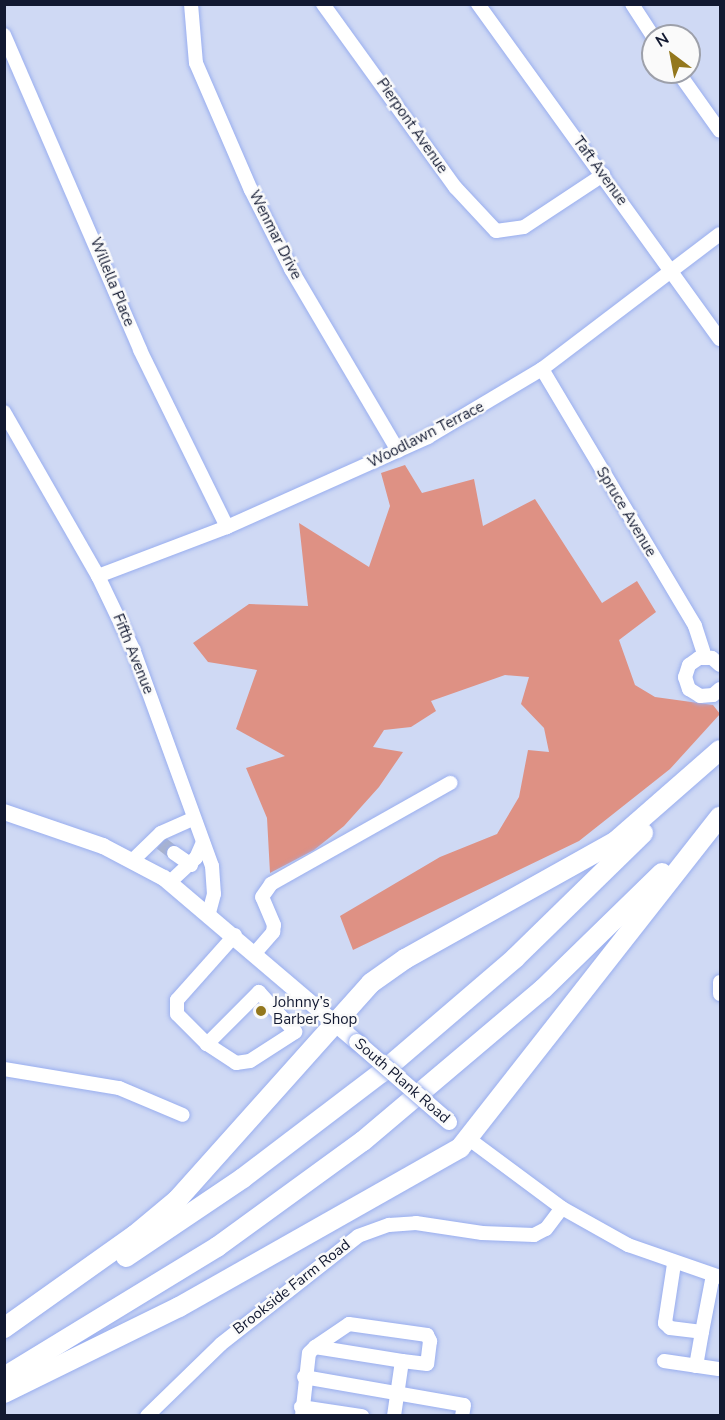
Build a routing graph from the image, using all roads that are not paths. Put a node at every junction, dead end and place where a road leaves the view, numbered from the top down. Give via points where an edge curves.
1 (191, 4) edge
2 (323, 4) edge
3 (478, 4) edge
4 (632, 4) edge
5 (645, 24) edge
6 (4, 35) edge
7 (687, 84) edge
8 (720, 131) edge
9 (603, 175) junction
10 (720, 234) edge
11 (671, 269) junction
12 (720, 339) edge
13 (542, 369) junction
14 (4, 412) edge
15 (398, 451) junction
16 (227, 527) junction
17 (98, 576) junction
18 (705, 657) junction
19 (720, 665) edge
20 (720, 689) edge
21 (720, 750) edge
22 (450, 783) dead end
23 (4, 812) edge
24 (720, 812) edge
25 (720, 817) edge
26 (194, 818) junction
27 (203, 842) junction
28 (174, 853) tunnel mouth
29 (133, 860) junction
30 (191, 865) junction
31 (170, 882) junction
32 (209, 913) junction
33 (235, 935) junction
34 (255, 953) junction
35 (720, 982) edge
36 (720, 994) edge
37 (335, 1023) junction
38 (207, 1044) junction
39 (4, 1070) edge
40 (183, 1115) dead end
41 (469, 1139) junction
42 (562, 1209) junction
43 (674, 1264) junction
44 (717, 1276) edge
45 (4, 1329) edge
46 (702, 1332) junction
47 (312, 1350) junction
48 (402, 1361) junction
49 (664, 1361) dead end
50 (696, 1366) junction
51 (718, 1369) dead end
52 (4, 1377) edge
53 (304, 1377) junction
54 (399, 1391) junction
55 (4, 1393) edge
56 (302, 1412) edge
57 (147, 1416) edge
58 (362, 1416) edge
59 (394, 1416) edge
60 (462, 1416) edge

1 - 15 street, Wenmar Drive via 196,63 251,190 291,269
2 - 9 street, Pierpont Avenue via 481,218 496,231 512,232
3 - 9 street, Taft Avenue
4 - 5 street
6 - 16 street, Willella Place via 140,350
7 - 8 street
9 - 11 street, Taft Avenue
10 - 11 street, Woodlawn Terrace
11 - 12 street, Taft Avenue
11 - 13 street, Woodlawn Terrace
13 - 15 street, Woodlawn Terrace via 496,399
13 - 18 street, Spruce Avenue via 695,626
14 - 17 street, Fifth Avenue
15 - 16 street, Woodlawn Terrace
16 - 17 street, Woodlawn Terrace
17 - 26 street, Fifth Avenue via 134,649
18 - 19 street
18 - 20 street via 689,665 686,683 700,696 713,695
21 - 37 highway via 616,841 388,970 356,996
21 - 45 highway via 560,916 381,1073 194,1212
22 - 34 street via 271,884 262,897 274,925 273,932
23 - 29 main road, South Plank Road
24 - 52 highway via 543,988 363,1141 217,1247
25 - 41 highway
26 - 27 street, Fifth Avenue
26 - 29 street
27 - 30 street
27 - 32 street, Fifth Avenue via 214,880
28 - 30 street
29 - 31 main road, South Plank Road
30 - 31 street
31 - 32 main road, South Plank Road
32 - 33 main road, South Plank Road
33 - 34 main road, South Plank Road
33 - 38 street via 177,1000 177,1014
34 - 37 main road, South Plank Road
35 - 36 street
37 - 41 main road, South Plank Road, bridge
37 - 45 highway via 177,1200 114,1251
38 - 38 street via 259,992 295,1032 250,1061 236,1062
39 - 40 street via 119,1088
41 - 42 street, South Plank Road
41 - 55 highway via 451,1155 220,1285
42 - 43 street, South Plank Road via 628,1245
42 - 57 street, Brookside Farm Road via 546,1229 534,1235 482,1233 416,1223 389,1225 358,1236 221,1344
43 - 44 street, South Plank Road
43 - 46 street via 665,1323 675,1329
44 - 46 street
46 - 50 street
47 - 48 street
47 - 48 street via 349,1324 427,1335 427,1364
47 - 53 street
48 - 54 street
49 - 50 street
50 - 51 street
53 - 54 street
53 - 56 street
54 - 59 street
54 - 60 street via 464,1405
56 - 58 street

